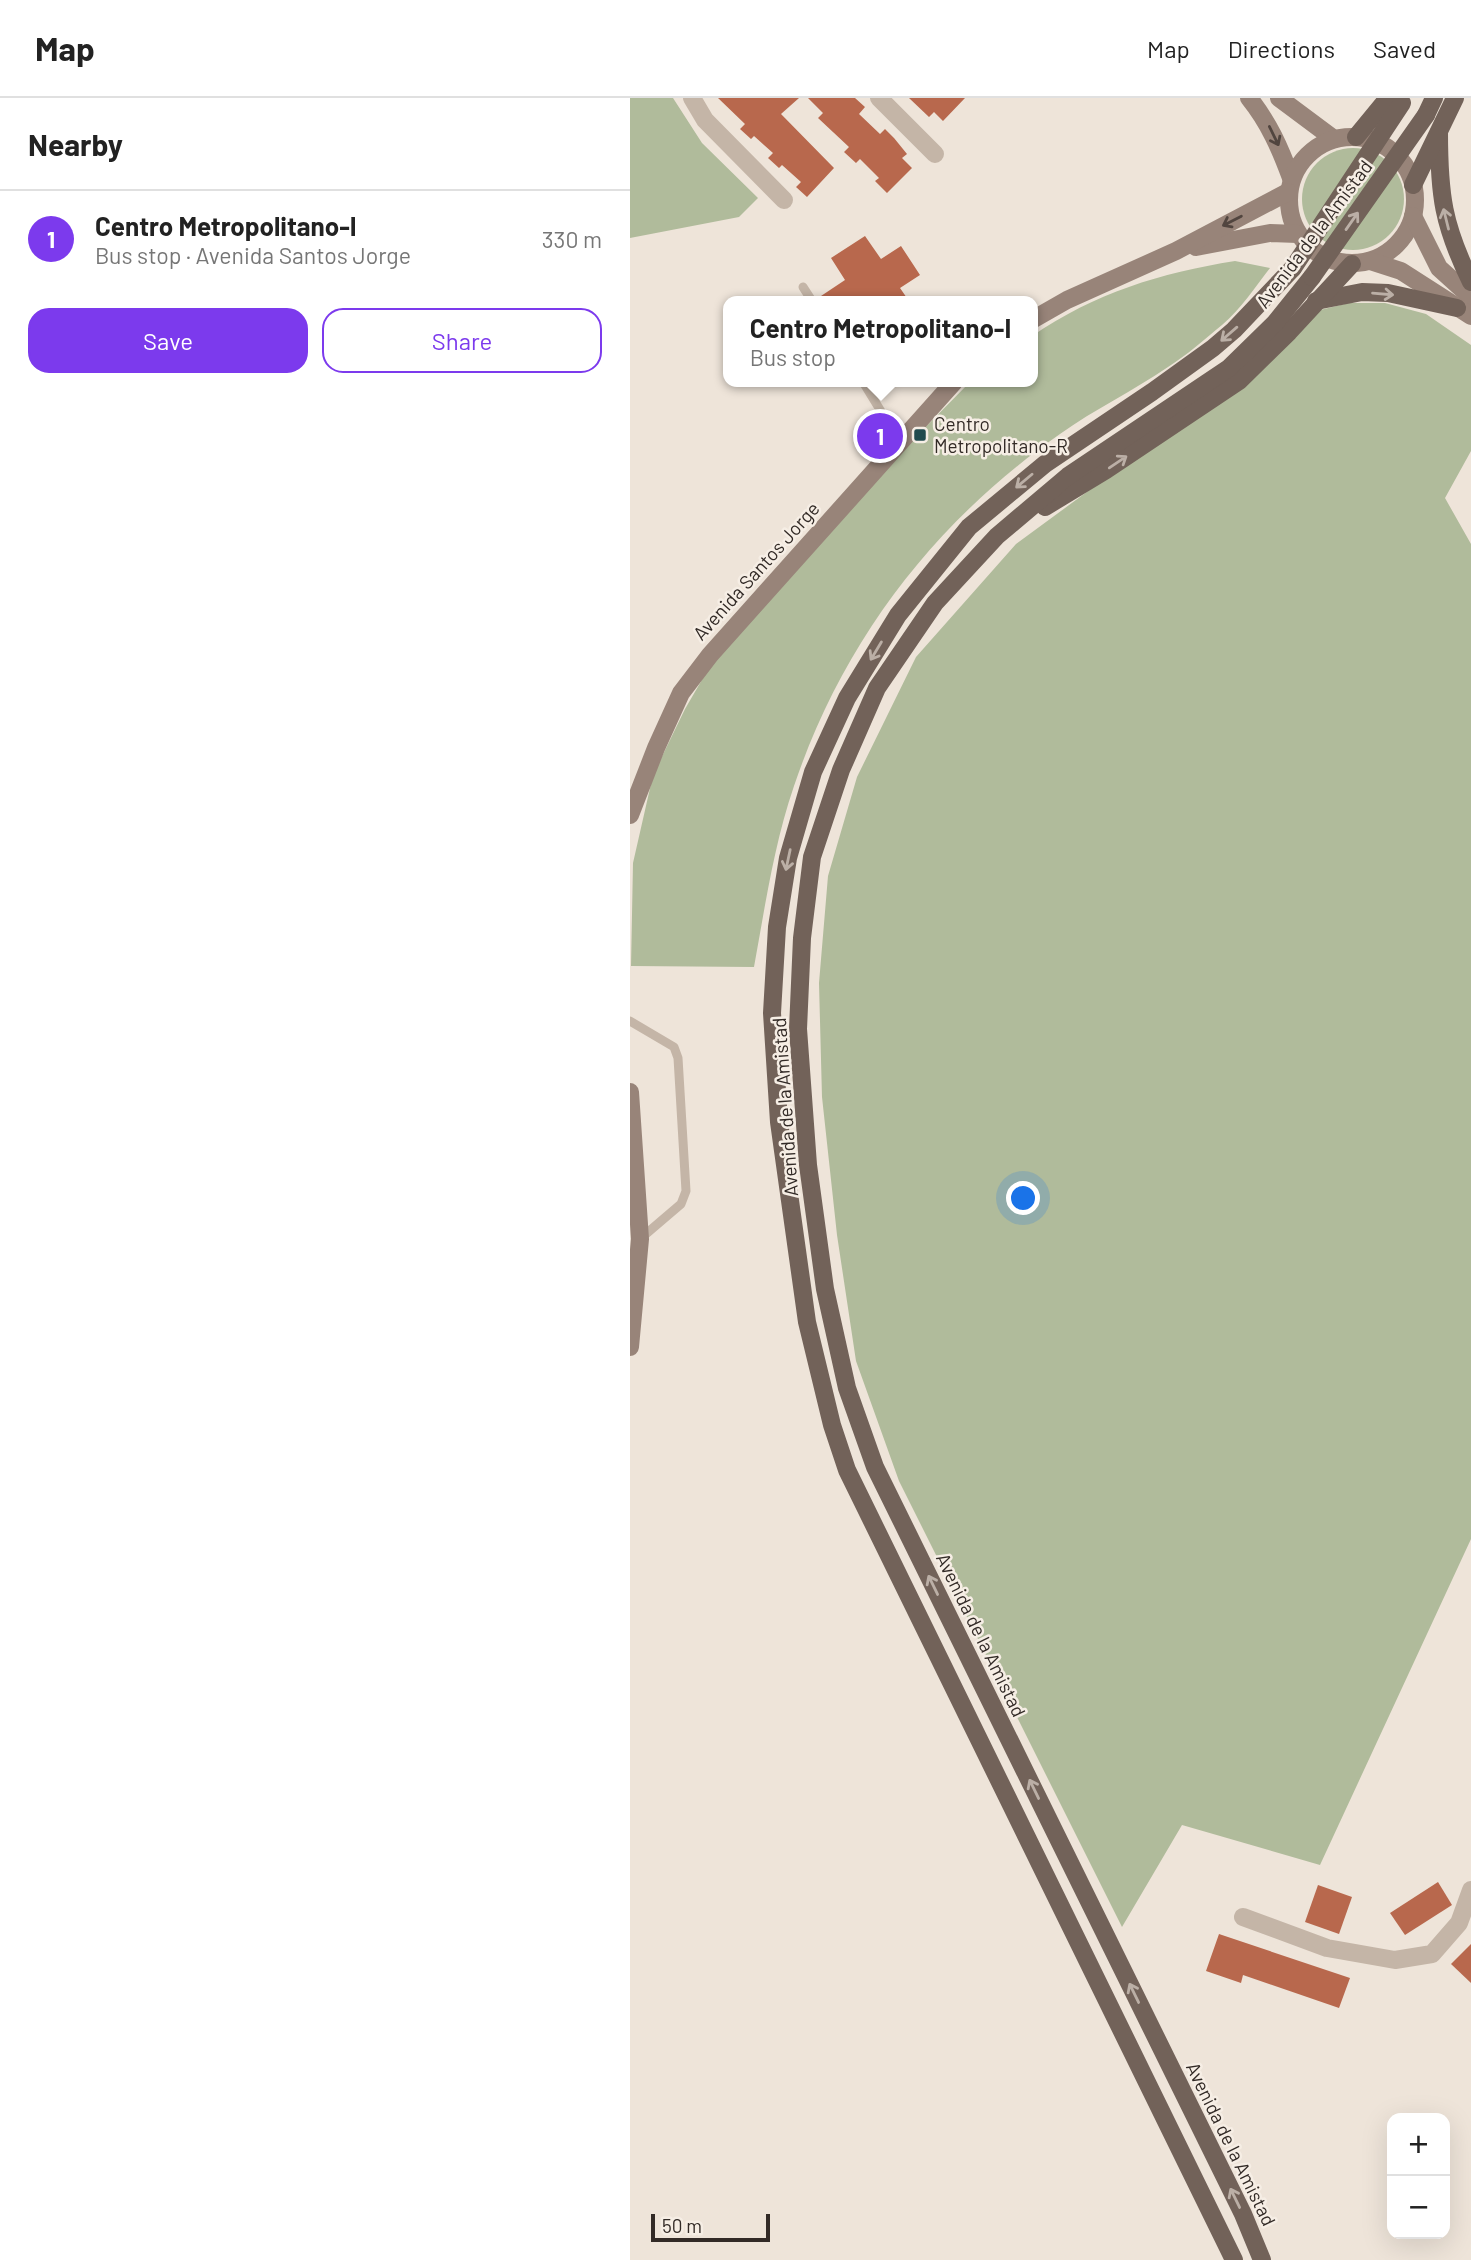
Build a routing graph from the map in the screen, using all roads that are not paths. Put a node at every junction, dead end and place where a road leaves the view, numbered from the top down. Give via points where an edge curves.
1 (692, 98) edge
2 (879, 98) edge
3 (1249, 98) edge
4 (1279, 98) edge
5 (1455, 98) edge
6 (1398, 100) edge
7 (1430, 106) edge
8 (1439, 132) junction
9 (1356, 137) junction
10 (1334, 139) junction
11 (935, 154) dead end
12 (1290, 185) junction
13 (1413, 185) junction
14 (784, 200) dead end
15 (1413, 216) junction
16 (1298, 234) junction
17 (1176, 251) junction
18 (1361, 262) junction
19 (1471, 282) edge
20 (803, 287) dead end
21 (809, 296) edge
22 (1316, 301) junction
23 (1466, 307) edge
24 (1038, 317) edge
25 (866, 387) edge
26 (949, 387) edge
27 (901, 438) junction
28 (997, 536) junction
29 (630, 815) edge
30 (630, 1021) edge
31 (630, 1092) edge
32 (639, 1238) junction
33 (630, 1347) edge
34 (1471, 1890) edge
35 (1243, 1917) dead end
36 (1234, 2260) edge
37 (1262, 2260) edge

1 - 14 street via 705,120
2 - 11 street
3 -> 12 main road via 1276,138
4 - 10 main road
5 - 8 main road
6 - 9 main road
6 -> 36 main road, Avenida de la Amistad, bridge via 1293,268 1234,330 1045,464 969,527 898,615 847,698 813,772 788,858 777,927 772,1013 779,1122 807,1322 847,1470
28 -> 7 main road, Avenida de la Amistad, bridge via 1068,476 1229,368 1312,277
8 - 13 main road
19 -> 8 main road via 1442,205
9 - 10 main road
9 - 13 main road via 1393,152 1406,166
10 - 12 main road via 1301,161
12 - 16 main road via 1289,211
12 -> 17 main road
13 - 15 main road
15 - 18 main road via 1393,249
15 - 23 main road via 1439,268
16 - 17 main road via 1239,237
16 - 18 main road via 1320,255 1336,262
17 - 24 main road
18 - 22 main road
18 - 23 main road via 1401,271
20 - 21 lane
22 -> 23 main road via 1362,292 1388,293
28 -> 22 main road via 1239,381
25 - 27 lane
26 - 27 main road, Avenida Santos Jorge
27 - 29 main road, Avenida Santos Jorge via 681,693
37 -> 28 main road, Avenida de la Amistad via 875,1467 847,1388 825,1289 808,1165 798,1029 812,857 841,770 877,688 935,603
30 - 32 lane via 674,1047 678,1058 686,1191 681,1204
31 - 32 main road
32 - 33 main road
34 - 35 street via 1459,1923 1432,1954 1395,1960 1328,1948

